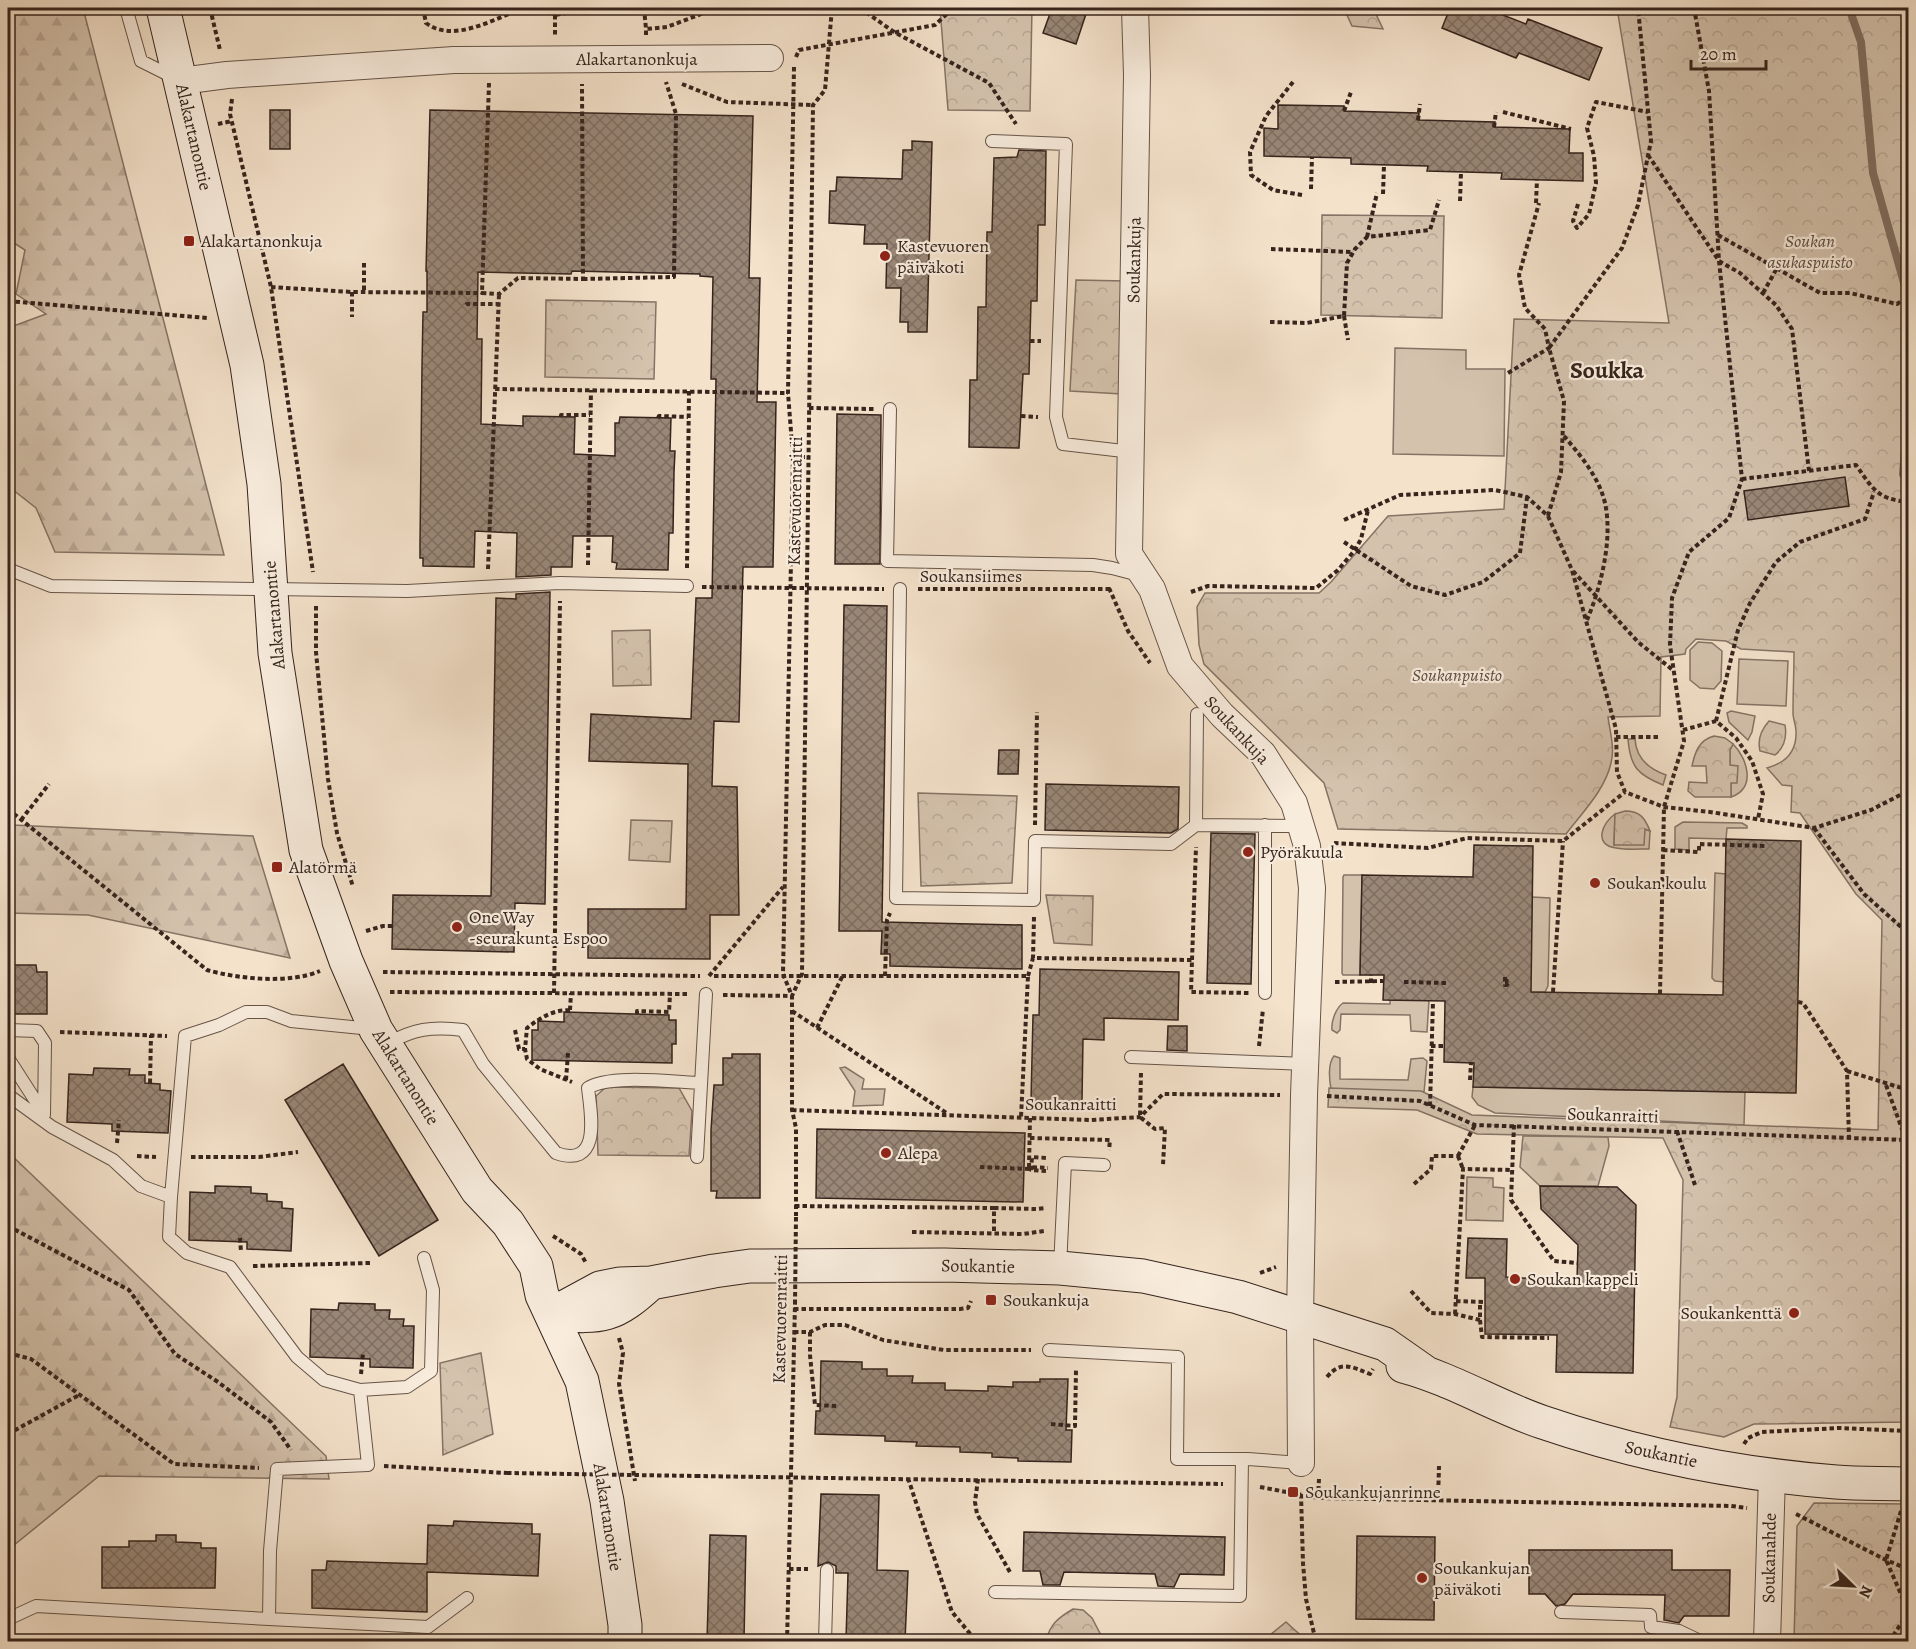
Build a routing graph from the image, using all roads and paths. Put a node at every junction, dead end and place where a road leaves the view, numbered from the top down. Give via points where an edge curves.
1 (126, 8) edge
2 (163, 8) edge
3 (210, 8) edge
4 (423, 8) edge
5 (524, 8) edge
6 (543, 8) edge
7 (584, 8) edge
8 (644, 8) edge
9 (717, 8) edge
10 (832, 8) edge
11 (860, 8) edge
12 (953, 8) edge
13 (1135, 8) edge
14 (1638, 8) edge
15 (1694, 8) edge
16 (1901, 8) edge
17 (646, 29) junction
18 (894, 32) junction
19 (830, 44) junction
20 (1908, 48) edge
21 (770, 58) dead end
22 (490, 59) junction
23 (647, 59) junction
24 (227, 75) junction
25 (582, 77) dead end
26 (666, 80) dead end
27 (181, 81) junction
28 (1293, 82) dead end
29 (1351, 92) dead end
30 (795, 104) junction
31 (1420, 104) dead end
32 (813, 105) junction
33 (1344, 111) dead end
34 (1496, 112) dead end
35 (1503, 112) dead end
36 (1648, 112) junction
37 (1418, 120) dead end
38 (1494, 127) dead end
39 (1571, 129) dead end
40 (992, 141) dead end
41 (1028, 142) junction
42 (1648, 155) junction
43 (1312, 157) dead end
44 (1384, 165) dead end
45 (1461, 172) dead end
46 (1537, 180) dead end
47 (1311, 189) dead end
48 (1377, 193) dead end
49 (1383, 194) dead end
50 (1302, 195) dead end
51 (1439, 200) dead end
52 (1460, 201) dead end
53 (1578, 204) dead end
54 (1718, 235) junction
55 (1367, 237) junction
56 (1271, 249) dead end
57 (1353, 252) junction
58 (1719, 261) junction
59 (364, 263) dead end
60 (1777, 268) junction
61 (583, 279) junction
62 (271, 287) junction
63 (352, 292) junction
64 (364, 292) junction
65 (482, 293) junction
66 (1763, 293) junction
67 (499, 294) junction
68 (1908, 297) edge
69 (8, 301) edge
70 (499, 304) junction
71 (466, 306) dead end
72 (1344, 316) junction
73 (352, 317) dead end
74 (237, 320) junction
75 (1270, 322) dead end
76 (1347, 340) dead end
77 (1549, 348) junction
78 (1508, 373) dead end
79 (495, 389) junction
80 (591, 390) junction
81 (689, 390) junction
82 (788, 393) junction
83 (809, 408) junction
84 (890, 409) joint
85 (590, 415) junction
86 (561, 417) dead end
87 (688, 417) junction
88 (658, 418) dead end
89 (1563, 435) junction
90 (1132, 452) junction
91 (793, 457) junction
92 (808, 457) junction
93 (1809, 471) junction
94 (1742, 479) junction
95 (1874, 492) junction
96 (1527, 497) junction
97 (1908, 502) edge
98 (1368, 509) junction
99 (1548, 516) junction
100 (1344, 520) dead end
101 (1344, 542) dead end
102 (1355, 549) junction
103 (8, 569) edge
104 (1572, 570) junction
105 (1148, 582) junction
106 (560, 583) junction
107 (588, 584) junction
108 (687, 586) junction
109 (487, 588) junction
110 (270, 589) junction
111 (791, 589) junction
112 (807, 589) junction
113 (900, 589) junction
114 (315, 590) junction
115 (1191, 592) dead end
116 (1597, 597) junction
117 (1586, 621) junction
118 (1674, 671) junction
119 (1037, 712) dead end
120 (1197, 714) dead end
121 (1716, 722) junction
122 (1683, 730) junction
123 (1616, 737) junction
124 (1658, 737) dead end
125 (49, 784) dead end
126 (1908, 791) edge
127 (1625, 792) junction
128 (1664, 807) junction
129 (8, 809) edge
130 (1758, 819) junction
131 (21, 820) junction
132 (1197, 825) junction
133 (1265, 825) junction
134 (1301, 826) junction
135 (1814, 828) junction
136 (1563, 840) junction
137 (1035, 841) junction
138 (1334, 843) dead end
139 (1765, 846) dead end
140 (1663, 850) junction
141 (784, 886) junction
142 (353, 888) dead end
143 (896, 898) junction
144 (1034, 900) junction
145 (362, 920) dead end
146 (393, 926) dead end
147 (365, 932) junction
148 (1908, 933) edge
149 (369, 940) dead end
150 (1033, 958) junction
151 (1192, 960) junction
152 (380, 964) dead end
153 (383, 972) junction
154 (554, 973) junction
155 (313, 974) dead end
156 (843, 975) junction
157 (1371, 975) dead end
158 (709, 976) junction
159 (885, 976) junction
160 (1028, 976) junction
161 (800, 977) junction
162 (1505, 977) dead end
163 (784, 978) junction
164 (1383, 981) dead end
165 (1335, 982) dead end
166 (1404, 982) dead end
167 (1433, 982) junction
168 (1446, 982) dead end
169 (1511, 982) dead end
170 (1371, 983) junction
171 (1433, 988) dead end
172 (1553, 992) dead end
173 (554, 993) junction
174 (571, 993) junction
175 (1265, 993) joint
176 (670, 994) junction
177 (706, 994) junction
178 (1660, 994) dead end
179 (792, 996) junction
180 (1433, 1001) dead end
181 (1798, 1002) dead end
182 (792, 1011) junction
183 (637, 1014) dead end
184 (1260, 1027) dead end
185 (817, 1028) junction
186 (8, 1030) edge
187 (515, 1030) dead end
188 (70, 1033) dead end
189 (151, 1035) junction
190 (160, 1036) dead end
191 (380, 1037) junction
192 (1431, 1046) junction
193 (1445, 1046) dead end
194 (525, 1049) junction
195 (1258, 1050) dead end
196 (568, 1053) dead end
197 (1131, 1057) dead end
198 (8, 1058) edge
199 (1471, 1062) dead end
200 (1305, 1064) junction
201 (1847, 1071) junction
202 (566, 1080) junction
203 (1470, 1080) dead end
204 (150, 1083) dead end
205 (701, 1083) junction
206 (1140, 1084) dead end
207 (1886, 1084) junction
208 (588, 1088) junction
209 (1908, 1090) edge
210 (8, 1095) edge
211 (1292, 1095) dead end
212 (1322, 1096) dead end
213 (1430, 1106) junction
214 (792, 1110) junction
215 (948, 1114) junction
216 (44, 1115) junction
217 (1140, 1117) junction
218 (1021, 1118) junction
219 (1030, 1118) junction
220 (1475, 1125) junction
221 (1514, 1125) junction
222 (52, 1127) junction
223 (1677, 1131) junction
224 (1030, 1138) junction
225 (1849, 1139) junction
226 (1907, 1140) edge
227 (298, 1152) dead end
228 (697, 1156) dead end
229 (1029, 1156) junction
230 (1458, 1156) junction
231 (174, 1157) junction
232 (1107, 1161) joint
233 (1163, 1165) dead end
234 (980, 1167) dead end
235 (1463, 1169) junction
236 (1040, 1170) dead end
237 (1512, 1170) junction
238 (1414, 1185) dead end
239 (1695, 1185) dead end
240 (171, 1197) junction
241 (1063, 1204) junction
242 (795, 1206) junction
243 (994, 1208) junction
244 (8, 1226) edge
245 (912, 1232) dead end
246 (424, 1258) dead end
247 (369, 1263) dead end
248 (1578, 1263) dead end
249 (230, 1268) junction
250 (1060, 1268) junction
251 (1411, 1291) dead end
252 (971, 1301) dead end
253 (1456, 1301) junction
254 (547, 1304) junction
255 (794, 1306) junction
256 (1455, 1314) junction
257 (1300, 1317) junction
258 (1479, 1320) junction
259 (794, 1332) junction
260 (810, 1332) junction
261 (1549, 1338) dead end
262 (1049, 1350) joint
263 (1077, 1351) junction
264 (8, 1353) edge
265 (360, 1390) junction
266 (79, 1395) junction
267 (837, 1406) dead end
268 (1052, 1424) dead end
269 (1908, 1431) edge
270 (8, 1434) edge
271 (1742, 1446) dead end
272 (1242, 1459) junction
273 (1301, 1463) junction
274 (368, 1465) junction
275 (1439, 1466) dead end
276 (303, 1467) junction
277 (277, 1469) junction
278 (1772, 1474) junction
279 (696, 1476) dead end
280 (908, 1478) dead end
281 (978, 1479) dead end
282 (1906, 1494) edge
283 (1438, 1500) dead end
284 (1799, 1514) dead end
285 (1886, 1560) junction
286 (789, 1569) junction
287 (820, 1569) joint
288 (1908, 1569) edge
289 (995, 1592) dead end
290 (1014, 1593) junction
291 (467, 1598) dead end
292 (1908, 1611) edge
293 (1561, 1612) dead end
294 (8, 1619) edge
295 (269, 1619) junction
296 (1049, 1638) dead end
297 (625, 1641) edge
298 (787, 1641) edge
299 (825, 1641) edge
300 (977, 1641) edge
301 (1030, 1641) edge
302 (1316, 1641) edge
303 (1702, 1641) edge
304 (1767, 1641) edge
305 (1889, 1641) edge

1 - 27 lane via 141,61
2 - 27 street, Alakartanontie
3 - 24 path
4 - 5 path via 426,23 435,30 456,32
6 - 7 path via 555,15
8 - 17 path
9 - 17 path via 667,27
10 - 19 path, Kastevuorenraitti
11 - 18 path
12 - 18 path via 935,25
13 - 90 street, Soukankuja
14 - 36 path
15 - 54 path via 1709,91
16 - 20 path
17 - 23 path
18 - 19 path
18 - 41 path via 988,83
19 - 30 path, Kastevuorenraitti via 800,50 794,61
19 - 32 path, Kastevuorenraitti via 825,90
21 - 23 street, Alakartanonkuja
22 - 23 street, Alakartanonkuja
22 - 24 street, Alakartanonkuja
22 - 65 path
24 - 27 street, Alakartanonkuja
24 - 62 path via 232,99 230,114
25 - 61 path
26 - 61 path via 676,114 674,277
27 - 74 street, Alakartanontie
28 - 50 path via 1266,116 1250,152 1251,175 1273,190
29 - 33 path
30 - 32 path
30 - 82 path, Kastevuorenraitti
31 - 37 path
32 - 83 path, Kastevuorenraitti
34 - 38 path
35 - 39 path
36 - 42 path
36 - 53 path via 1596,102 1587,128 1596,183 1589,214 1577,228 1573,221
40 - 41 lane
41 - 90 lane via 1066,144 1056,417 1063,444
42 - 58 path
42 - 77 path via 1638,205 1622,248
43 - 47 path
44 - 49 path
45 - 52 path
46 - 77 path via 1538,203 1519,275 1525,308 1545,330
48 - 55 path
51 - 55 path via 1430,230
54 - 58 path
54 - 60 path
55 - 57 path
56 - 57 path
57 - 72 path via 1347,263
58 - 66 path
58 - 94 path
59 - 64 path
60 - 66 path
60 - 68 path via 1820,293 1850,293 1897,303
61 - 67 path via 518,278
62 - 63 path
62 - 114 path
63 - 64 path
63 - 73 path
64 - 65 path
65 - 67 path
66 - 93 path via 1792,329
67 - 70 path
69 - 74 path
70 - 71 path
70 - 79 path
72 - 75 path via 1307,323
72 - 76 path
74 - 110 street, Alakartanontie via 264,484
77 - 78 path
77 - 89 path via 1564,401
79 - 80 path
79 - 109 path
80 - 81 path
80 - 85 path
81 - 82 path
81 - 87 path
82 - 91 path, Kastevuorenraitti
83 - 84 path
83 - 92 path, Kastevuorenraitti
84 - 105 lane via 887,561 1094,565 1112,567
85 - 86 path
85 - 107 path
87 - 88 path
87 - 108 path
89 - 99 path via 1561,471
89 - 116 path via 1582,457 1605,502 1605,559
90 - 105 street, Soukankuja via 1129,554
91 - 92 path
91 - 111 path, Kastevuorenraitti
92 - 112 path, Kastevuorenraitti
93 - 94 path
93 - 95 path via 1857,465
94 - 118 path via 1729,518 1689,552 1672,598 1670,645
95 - 97 path
95 - 121 path via 1865,519 1800,542 1776,562 1738,630
96 - 98 path via 1495,490 1400,495
96 - 99 path
96 - 102 path via 1520,553 1483,582 1444,595 1412,586
98 - 100 path
98 - 102 path
99 - 104 path
101 - 102 path
102 - 115 path via 1316,588 1208,586
103 - 110 lane via 51,586
104 - 116 path
104 - 117 path
105 - 113 path, Soukansiimes
105 - 134 street, Soukankuja via 1180,666 1222,715 1263,754 1294,802
106 - 107 lane
106 - 109 lane
106 - 154 path
107 - 108 lane
108 - 111 path, Soukansiimes
109 - 114 lane
110 - 114 lane
110 - 191 street, Alakartanontie via 275,653 306,850 346,961
111 - 112 path, Soukansiimes
111 - 141 path, Kastevuorenraitti
112 - 113 path, Soukansiimes
112 - 161 path, Kastevuorenraitti
113 - 143 lane
114 - 142 path via 316,652 328,779 337,833
116 - 117 path
116 - 118 path via 1638,642
117 - 123 path
118 - 122 path
119 - 137 path
120 - 132 lane
121 - 122 path
121 - 130 path via 1736,738 1752,761 1763,794
122 - 128 path via 1684,741
123 - 124 path
123 - 127 path via 1617,772
125 - 131 path
126 - 135 path via 1871,810
127 - 128 path
127 - 136 path
128 - 130 path
128 - 140 path
129 - 131 path
130 - 135 path
131 - 155 path via 207,970 227,976 278,978
132 - 133 lane
132 - 137 lane via 1171,844
132 - 151 path
133 - 134 lane
133 - 175 lane
134 - 200 street, Soukankuja via 1312,888
135 - 148 path via 1864,894
136 - 138 path via 1467,838 1428,848
136 - 172 path
137 - 144 lane
139 - 140 path via 1699,844 1698,852
140 - 178 path
141 - 158 path
141 - 163 path, Kastevuorenraitti
143 - 144 lane
143 - 159 path via 887,920
144 - 150 path
145 - 147 path
146 - 147 path
147 - 149 path
150 - 151 path
150 - 160 path
151 - 175 path via 1191,992
152 - 153 path
153 - 154 path
153 - 173 path via 390,992
154 - 158 path
154 - 173 path
156 - 159 path
156 - 161 path
156 - 185 path
157 - 170 path
158 - 163 path
158 - 177 path
159 - 160 path
160 - 218 path
161 - 163 path
161 - 179 path, Kastevuorenraitti
162 - 169 path via 1505,981 1505,985 1509,983 1508,980 1505,981 1504,981 1504,986
163 - 179 path, Kastevuorenraitti
164 - 170 path
165 - 170 path
166 - 167 path
167 - 168 path
167 - 171 path
173 - 174 path
174 - 176 path
174 - 194 path via 570,1011 560,1010 541,1017 527,1028
176 - 177 path
176 - 183 path via 669,1012
177 - 179 path
177 - 205 lane
179 - 182 path, Kastevuorenraitti
180 - 192 path
181 - 201 path via 1803,1002
182 - 185 path
182 - 214 path, Kastevuorenraitti
184 - 195 path
185 - 215 path
186 - 216 lane via 37,1031 45,1043
187 - 194 path via 519,1048
188 - 189 path
189 - 190 path
189 - 204 path
191 - 208 lane via 438,1027 463,1030 483,1064 556,1153 567,1156 577,1155 589,1144 592,1128
191 - 231 lane via 291,1021 267,1011 246,1012 185,1036
191 - 254 street, Alakartanontie via 477,1190 490,1231 518,1274
192 - 193 path
192 - 213 path
194 - 202 path via 527,1059 540,1069
196 - 202 path
197 - 200 lane
198 - 216 lane
199 - 203 path
200 - 257 street, Soukankuja
201 - 207 path
201 - 225 path
202 - 208 path
205 - 208 lane via 611,1080
205 - 228 lane
206 - 217 path
207 - 209 path
207 - 226 path
210 - 222 lane
211 - 217 path, Soukanraitti via 1163,1094
212 - 213 path, Soukanraitti via 1420,1101
213 - 220 path, Soukanraitti
214 - 215 path, Soukanraitti
214 - 242 path, Kastevuorenraitti via 796,1128
215 - 218 path, Soukanraitti
216 - 222 lane
217 - 219 path, Soukanraitti
217 - 233 path via 1155,1129 1165,1128
218 - 219 path, Soukanraitti
219 - 224 path
220 - 221 path, Soukanraitti
220 - 230 path
221 - 223 path, Soukanraitti
221 - 237 path
222 - 240 lane via 113,1160 141,1186
223 - 225 path, Soukanraitti
223 - 239 path
224 - 229 path
224 - 232 path via 1110,1140
225 - 226 path, Soukanraitti
227 - 231 path via 259,1157
229 - 234 path via 1029,1167 1052,1169
229 - 236 path via 1053,1158 1032,1157 1031,1170
230 - 235 path
230 - 238 path via 1432,1156 1431,1169
231 - 240 lane
232 - 241 lane via 1065,1163
235 - 237 path
235 - 253 path
237 - 248 path via 1511,1200 1554,1261
240 - 249 lane via 169,1237 187,1252
241 - 243 path via 1036,1209
241 - 250 lane
242 - 243 path
242 - 255 path, Kastevuorenraitti, bridge
243 - 245 path via 994,1233
244 - 276 path via 129,1290 175,1354 272,1422
246 - 265 lane via 433,1290 430,1371 407,1387
247 - 249 path
249 - 265 lane via 297,1357 324,1380
250 - 254 street, Soukantie via 750,1266 651,1284 620,1284
250 - 257 street, Soukantie via 1171,1281
251 - 256 path via 1431,1313
252 - 255 path via 968,1308 960,1309
253 - 256 path
253 - 258 path via 1482,1302
254 - 297 street, Alakartanontie via 582,1381 607,1501
255 - 259 path, Kastevuorenraitti
256 - 258 path
257 - 273 street, Soukankuja
257 - 278 street, Soukantie via 1378,1360 1425,1372 1540,1422 1674,1458
258 - 261 path via 1482,1337
259 - 260 path
259 - 286 path, Kastevuorenraitti
260 - 262 path via 825,1324 845,1325 883,1340 944,1350
260 - 267 path via 815,1406
262 - 263 lane
263 - 268 path via 1075,1426
263 - 272 lane via 1178,1357 1176,1459
264 - 266 path via 31,1359
265 - 274 lane
266 - 270 path
266 - 277 path via 174,1464
269 - 271 path via 1839,1428 1762,1432 1748,1438
272 - 273 lane
272 - 290 lane via 1240,1596
273 - 302 path via 1306,1599
274 - 276 lane
274 - 279 path, bridge via 507,1473
275 - 283 path
276 - 277 lane
277 - 295 lane
278 - 282 street, Soukantie
278 - 304 street, Soukanahde
280 - 300 path via 952,1612
281 - 290 path via 977,1514 1012,1577
282 - 285 path
284 - 285 path
285 - 288 path
285 - 292 path
286 - 287 path
286 - 298 path, Kastevuorenraitti
287 - 299 lane
289 - 290 lane
291 - 295 lane via 428,1627
292 - 305 path
293 - 303 lane via 1650,1615 1651,1627 1679,1631
294 - 295 lane via 36,1606
296 - 301 path

